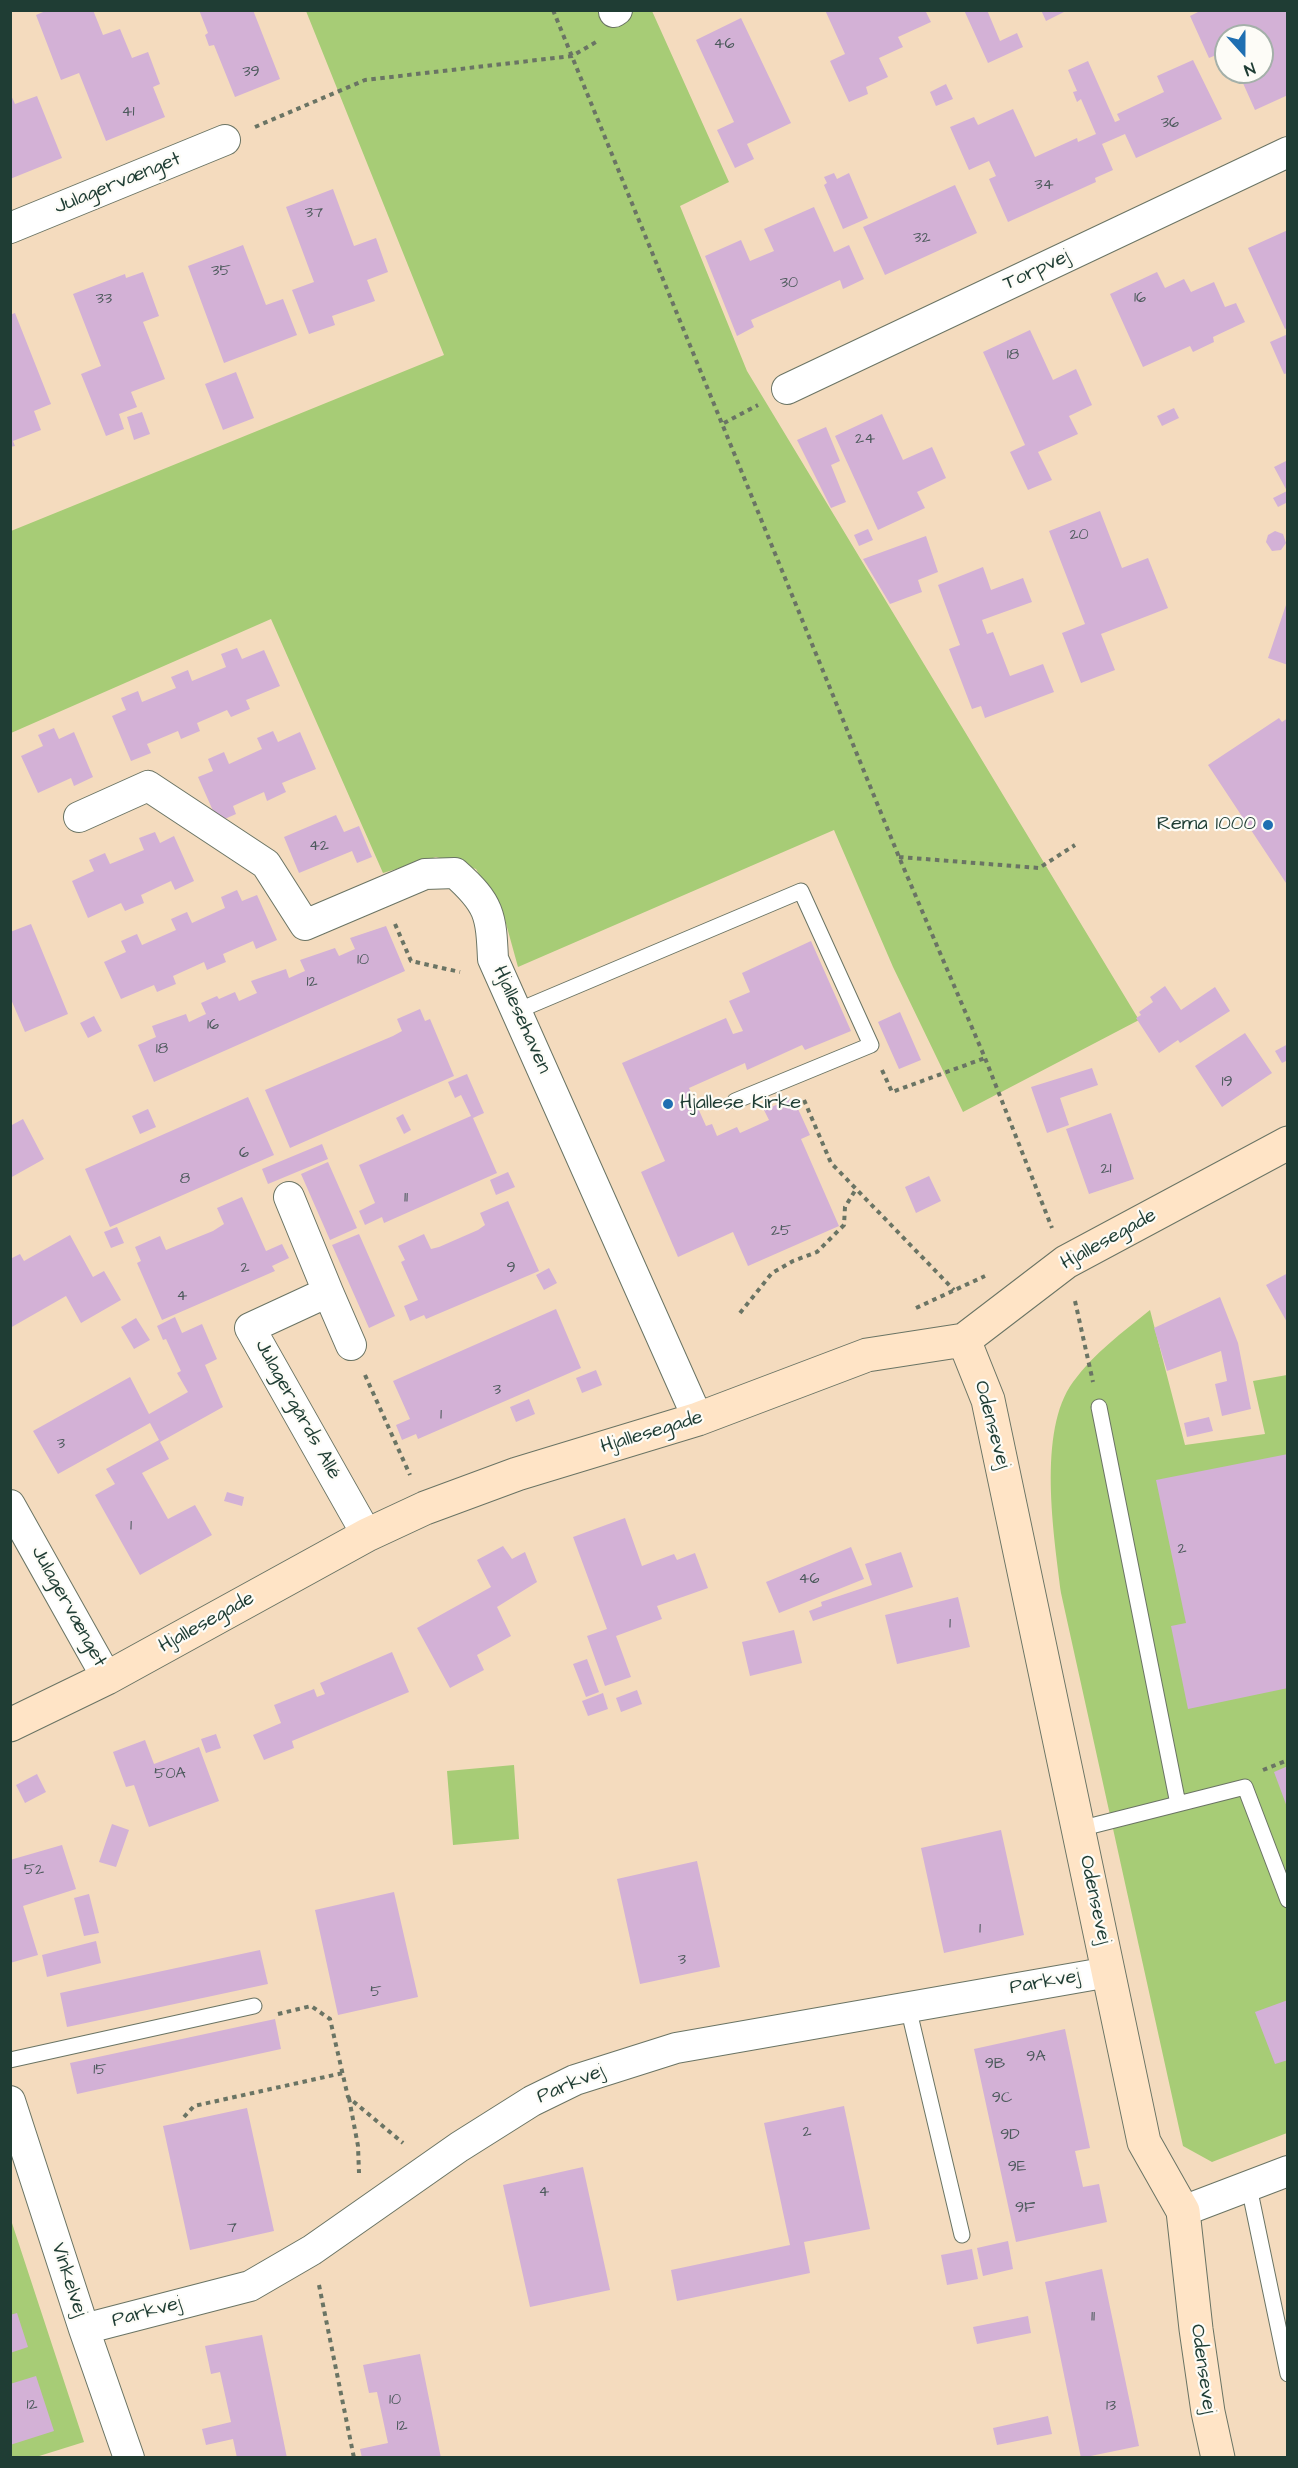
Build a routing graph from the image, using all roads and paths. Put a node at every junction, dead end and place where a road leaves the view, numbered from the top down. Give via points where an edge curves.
1 (554, 10) edge
2 (616, 11) edge
3 (572, 56) junction
4 (225, 140) joint
5 (1287, 152) edge
6 (10, 228) edge
7 (787, 389) dead end
8 (79, 817) dead end
9 (1076, 845) dead end
10 (899, 857) junction
11 (382, 892) junction
12 (504, 982) junction
13 (518, 1011) junction
14 (871, 1045) junction
15 (985, 1058) junction
16 (794, 1076) junction
17 (735, 1101) dead end
18 (1287, 1143) edge
19 (856, 1189) junction
20 (289, 1197) dead end
21 (1066, 1262) junction
22 (954, 1290) dead end
23 (328, 1292) junction
24 (740, 1313) dead end
25 (964, 1340) junction
26 (351, 1345) joint
27 (1099, 1407) joint
28 (698, 1419) junction
29 (10, 1505) edge
30 (425, 1508) junction
31 (367, 1535) junction
32 (107, 1678) junction
33 (10, 1725) edge
34 (1178, 1803) junction
35 (1079, 1829) junction
36 (1287, 1900) edge
37 (1109, 1972) junction
38 (254, 2006) joint
39 (908, 2007) junction
40 (10, 2060) edge
41 (343, 2073) junction
42 (348, 2097) junction
43 (10, 2101) edge
44 (184, 2117) dead end
45 (431, 2167) junction
46 (1287, 2171) edge
47 (1249, 2187) junction
48 (371, 2209) junction
49 (1183, 2211) junction
50 (963, 2235) dead end
51 (312, 2250) junction
52 (84, 2330) junction
53 (1287, 2374) edge
54 (129, 2457) edge
55 (354, 2457) edge
56 (1218, 2457) edge

1 - 3 path
2 - 3 path via 606,35
3 - 4 path via 365,80
3 - 10 path
4 - 6 street, Julagervænget
5 - 7 street, Torpvej
8 - 11 street, Hjallesehaven via 148,786 266,864 305,925
9 - 10 path via 1039,868
10 - 15 path
11 - 12 path via 411,961
11 - 12 street, Hjallesehaven via 425,874 455,873 475,891 491,920 493,959
12 - 13 street, Hjallesehaven
13 - 14 lane via 801,891
13 - 28 street, Hjallesehaven
14 - 15 path via 892,1092
14 - 16 lane
15 - 21 path
16 - 17 lane
16 - 19 path via 831,1163
18 - 21 street, Hjallesegade
19 - 22 path
19 - 24 path via 845,1208 844,1225 817,1252 772,1273
20 - 23 street
21 - 25 street, Hjallesegade
21 - 27 path
23 - 26 street
23 - 31 street, Julagergårds Allé via 250,1328
25 - 28 street, Hjallesegade via 867,1355
25 - 35 street, Odensevej via 988,1400
26 - 30 path
27 - 34 lane
28 - 30 street, Hjallesegade via 517,1474
29 - 32 street, Julagervænget
30 - 31 street, Hjallesegade
31 - 32 street, Hjallesegade
32 - 33 street, Hjallesegade
34 - 35 lane
34 - 36 lane via 1245,1787
35 - 37 street, Odensevej
37 - 39 street, Parkvej
37 - 49 street, Odensevej via 1144,2142
38 - 40 lane
38 - 41 path via 270,2016 310,2006 330,2019
39 - 45 street, Parkvej via 676,2048 575,2080 532,2101
39 - 50 lane
41 - 42 path
41 - 44 path via 195,2106
42 - 45 path
42 - 48 path via 358,2146 360,2195
43 - 52 street, Vinkelvej
45 - 48 street, Parkvej
46 - 47 street
47 - 49 street
47 - 53 lane
48 - 51 street, Parkvej
49 - 56 street, Odensevej via 1208,2412
51 - 52 street, Parkvej via 250,2286
51 - 55 path
52 - 54 street, Vinkelvej

